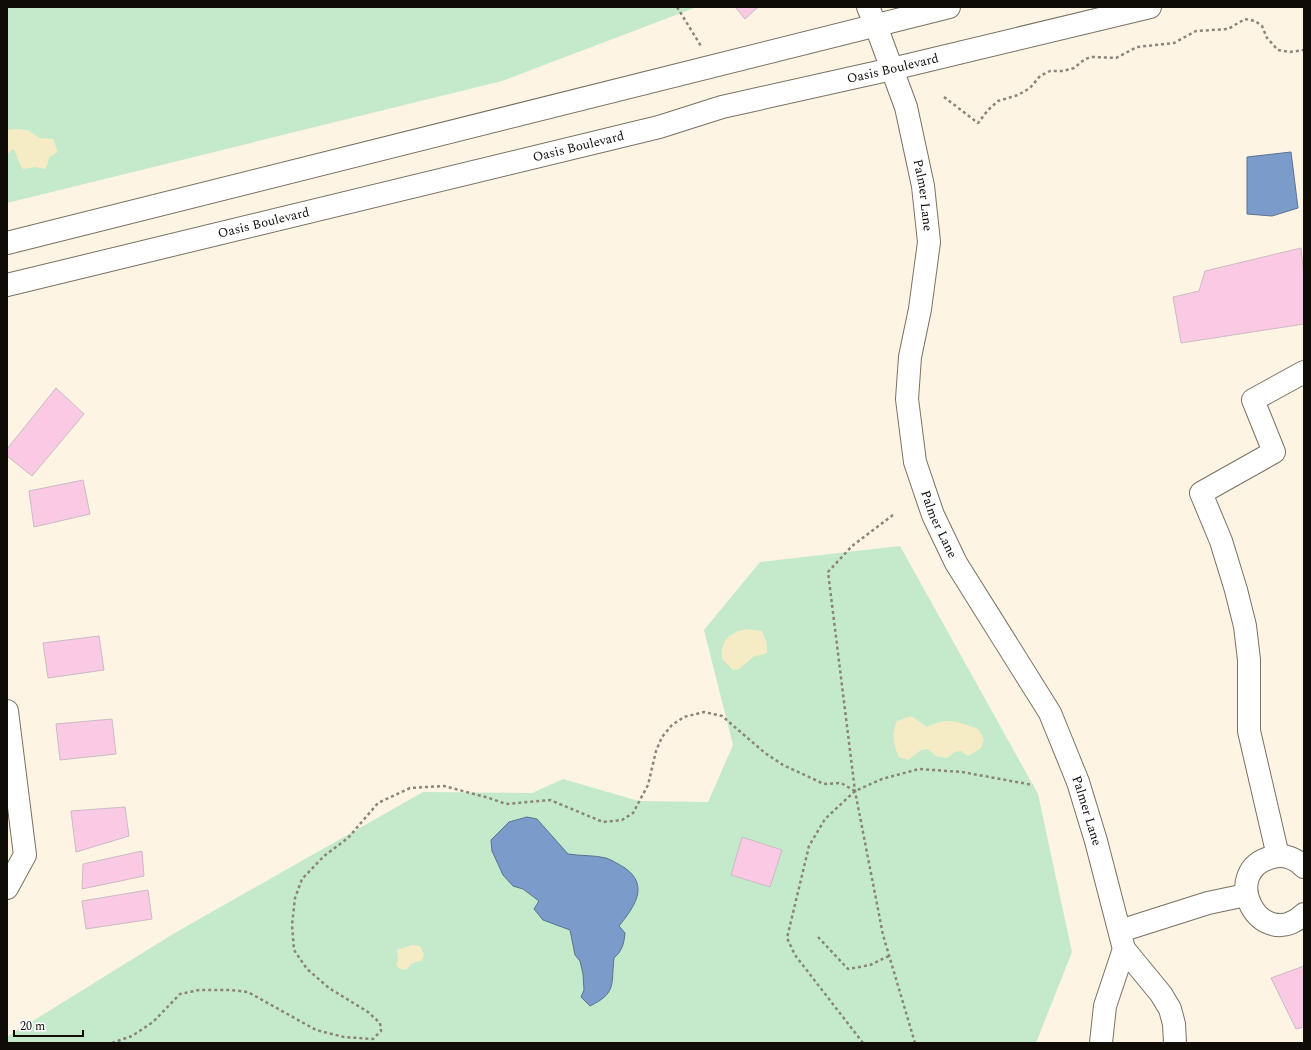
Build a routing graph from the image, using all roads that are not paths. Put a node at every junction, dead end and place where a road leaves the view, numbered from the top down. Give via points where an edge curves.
1 (949, 7) edge
2 (1150, 7) edge
3 (872, 16) edge
4 (892, 69) junction
5 (7, 242) edge
6 (7, 286) edge
7 (1304, 372) edge
8 (7, 711) edge
9 (1278, 856) junction
10 (1304, 867) edge
11 (7, 888) edge
12 (1246, 896) junction
13 (1304, 914) edge
14 (1122, 940) junction
15 (1101, 1043) edge
16 (1175, 1043) edge

1 - 3 main road
2 - 4 main road, Oasis Boulevard
3 - 4 main road, Palmer Lane
3 - 5 main road
4 - 6 main road, Oasis Boulevard via 722,107 659,127
4 - 14 main road, Palmer Lane via 906,107 923,186 929,242 910,358 907,399 915,462 933,515 956,562 1050,713 1078,782
7 - 9 main road via 1253,400 1274,452 1201,493 1221,541 1245,626 1249,660 1249,730
8 - 11 main road via 25,855
9 - 10 main road via 1289,857
9 - 12 main road via 1262,861 1250,873 1246,884
12 - 13 main road via 1256,915 1266,921 1288,924
12 - 14 main road via 1208,903
14 - 15 main road via 1104,1006
14 - 16 main road, Palmer Lane via 1170,1009

